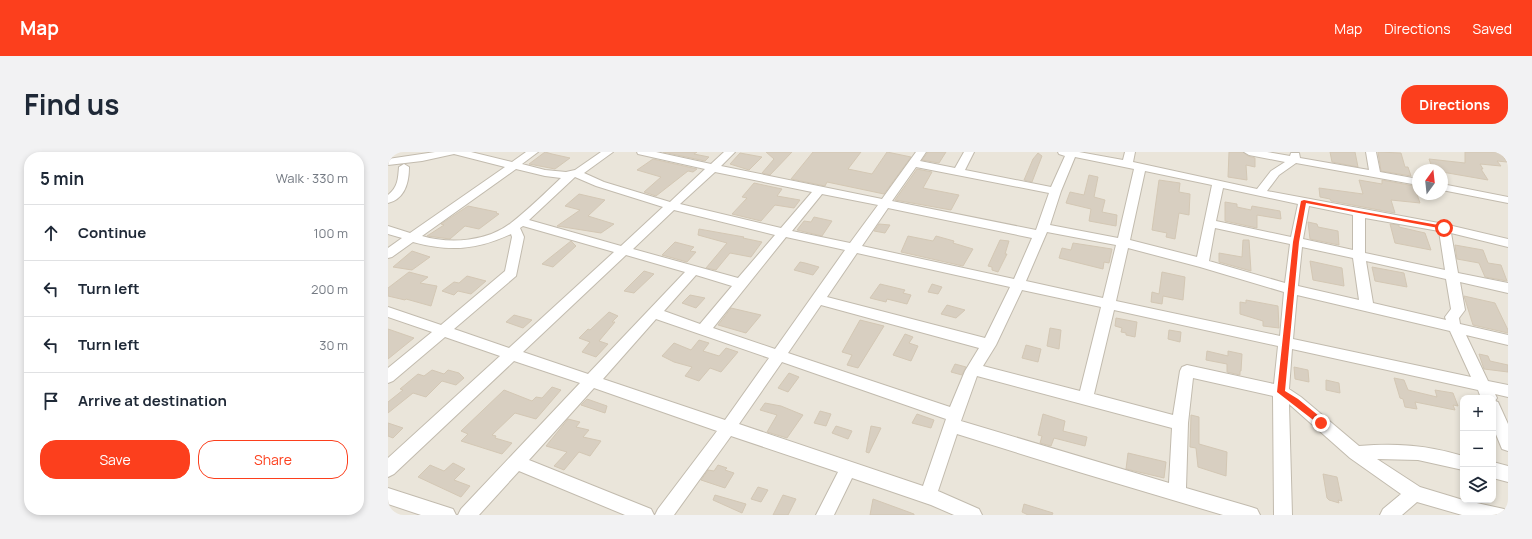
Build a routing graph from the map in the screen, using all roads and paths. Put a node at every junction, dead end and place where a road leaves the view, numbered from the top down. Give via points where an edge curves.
1 (450, 152) edge
2 (458, 152) edge
3 (534, 152) edge
4 (608, 152) edge
5 (730, 152) edge
6 (969, 152) edge
7 (1130, 152) edge
8 (1249, 152) edge
9 (1371, 152) edge
10 (651, 153) edge
11 (1069, 153) edge
12 (1295, 156) edge
13 (422, 158) junction
14 (918, 158) edge
15 (388, 162) edge
16 (1127, 164) junction
17 (515, 165) junction
18 (404, 167) junction
19 (1140, 167) junction
20 (713, 168) junction
21 (388, 172) edge
22 (958, 172) junction
23 (1375, 173) junction
24 (573, 174) junction
25 (1412, 181) edge
26 (1218, 184) junction
27 (1448, 188) edge
28 (819, 190) junction
29 (1055, 191) junction
30 (1260, 193) junction
31 (388, 200) edge
32 (1508, 200) edge
33 (1304, 201) junction
34 (884, 204) junction
35 (672, 206) junction
36 (1359, 213) junction
37 (1210, 223) junction
38 (517, 224) junction
39 (1444, 228) junction
40 (388, 230) edge
41 (1041, 231) junction
42 (784, 233) junction
43 (413, 237) junction
44 (1296, 242) junction
45 (1124, 243) junction
46 (1508, 243) edge
47 (853, 248) junction
48 (624, 250) junction
49 (388, 254) edge
50 (1359, 256) junction
51 (1202, 263) junction
52 (694, 270) junction
53 (1452, 276) junction
54 (742, 284) junction
55 (1018, 284) junction
56 (1508, 288) edge
57 (1291, 289) junction
58 (818, 298) junction
59 (1108, 304) junction
60 (1367, 307) junction
61 (388, 312) edge
62 (653, 313) junction
63 (1454, 326) junction
64 (442, 330) junction
65 (703, 330) junction
66 (1508, 340) edge
67 (1286, 343) junction
68 (989, 345) junction
69 (512, 354) junction
70 (779, 355) junction
71 (406, 363) junction
72 (388, 369) edge
73 (973, 369) junction
74 (388, 378) edge
75 (589, 382) junction
76 (1508, 391) edge
77 (1281, 392) junction
78 (1487, 392) edge
79 (1086, 398) junction
80 (1496, 414) edge
81 (953, 420) junction
82 (1180, 423) junction
83 (727, 429) junction
84 (1508, 444) edge
85 (1356, 453) junction
86 (1460, 461) edge
87 (516, 462) junction
88 (848, 469) junction
89 (388, 470) edge
90 (1496, 471) edge
91 (1508, 474) edge
92 (1177, 494) junction
93 (1415, 494) junction
94 (388, 496) edge
95 (928, 496) junction
96 (950, 510) edge
97 (447, 515) edge
98 (467, 515) edge
99 (645, 515) edge
100 (664, 515) edge
101 (825, 515) edge
102 (974, 515) edge
103 (1251, 515) edge
104 (1283, 515) edge
105 (1389, 515) edge
106 (1498, 515) edge

1 - 13 street
2 - 17 street
3 - 17 street
4 - 24 street
5 - 20 street
6 - 22 street
7 - 16 street
8 - 12 street
9 - 23 street
10 - 20 street
11 - 16 street
11 - 29 street
12 - 23 street
12 - 30 street via 1275,173
13 - 15 street
13 - 18 street
14 - 22 street
14 - 34 street
16 - 19 street
17 - 24 street via 552,174
17 - 43 street
18 - 21 street
18 - 31 street via 402,187
19 - 26 street
19 - 45 street
20 - 28 street
20 - 35 street
22 - 29 street
23 - 25 street
24 - 35 street
24 - 38 street
26 - 30 street
26 - 37 street
27 - 32 street
28 - 34 street
28 - 42 street
29 - 41 street
30 - 33 street
33 - 36 street
33 - 44 street
34 - 41 street
34 - 47 street
35 - 42 street
35 - 48 street
36 - 39 street
36 - 50 street
37 - 44 street
37 - 51 street
38 - 43 street via 504,232 457,245 439,244
38 - 48 street
38 - 64 street via 518,237 511,273
39 - 46 street
39 - 53 street
40 - 43 street
41 - 45 street
41 - 55 street
42 - 47 street
42 - 54 street
43 - 49 street
44 - 50 street
44 - 57 street
45 - 51 street
45 - 59 street
47 - 55 street
47 - 58 street
48 - 52 street
48 - 69 street
50 - 53 street
50 - 60 street
51 - 57 street
52 - 54 street
52 - 62 street
53 - 56 street
53 - 63 street via 1458,310 1452,317
54 - 65 street
55 - 59 street
55 - 68 street
57 - 60 street
57 - 67 street
58 - 68 street
58 - 70 street
59 - 67 street
59 - 79 street
60 - 63 street
61 - 64 street
62 - 65 street
62 - 75 street
63 - 66 street
63 - 78 street
64 - 69 street
64 - 71 street
65 - 70 street
67 - 77 street
67 - 78 street
68 - 73 street
69 - 75 street
69 - 89 street
70 - 81 street
70 - 83 street
71 - 72 street
71 - 74 street
73 - 79 street
73 - 81 street
75 - 83 street
75 - 87 street
76 - 78 street
77 - 82 street via 1187,371
77 - 85 street via 1296,401
77 - 104 street
79 - 82 street
80 - 84 street
81 - 92 street via 1010,444
81 - 95 street
82 - 92 street
83 - 88 street
83 - 100 street
85 - 86 street via 1412,452
85 - 93 street
87 - 98 street
87 - 99 street
88 - 95 street
88 - 101 street
90 - 91 street
92 - 103 street
93 - 105 street
93 - 106 street
94 - 97 street
95 - 96 street
96 - 102 street

